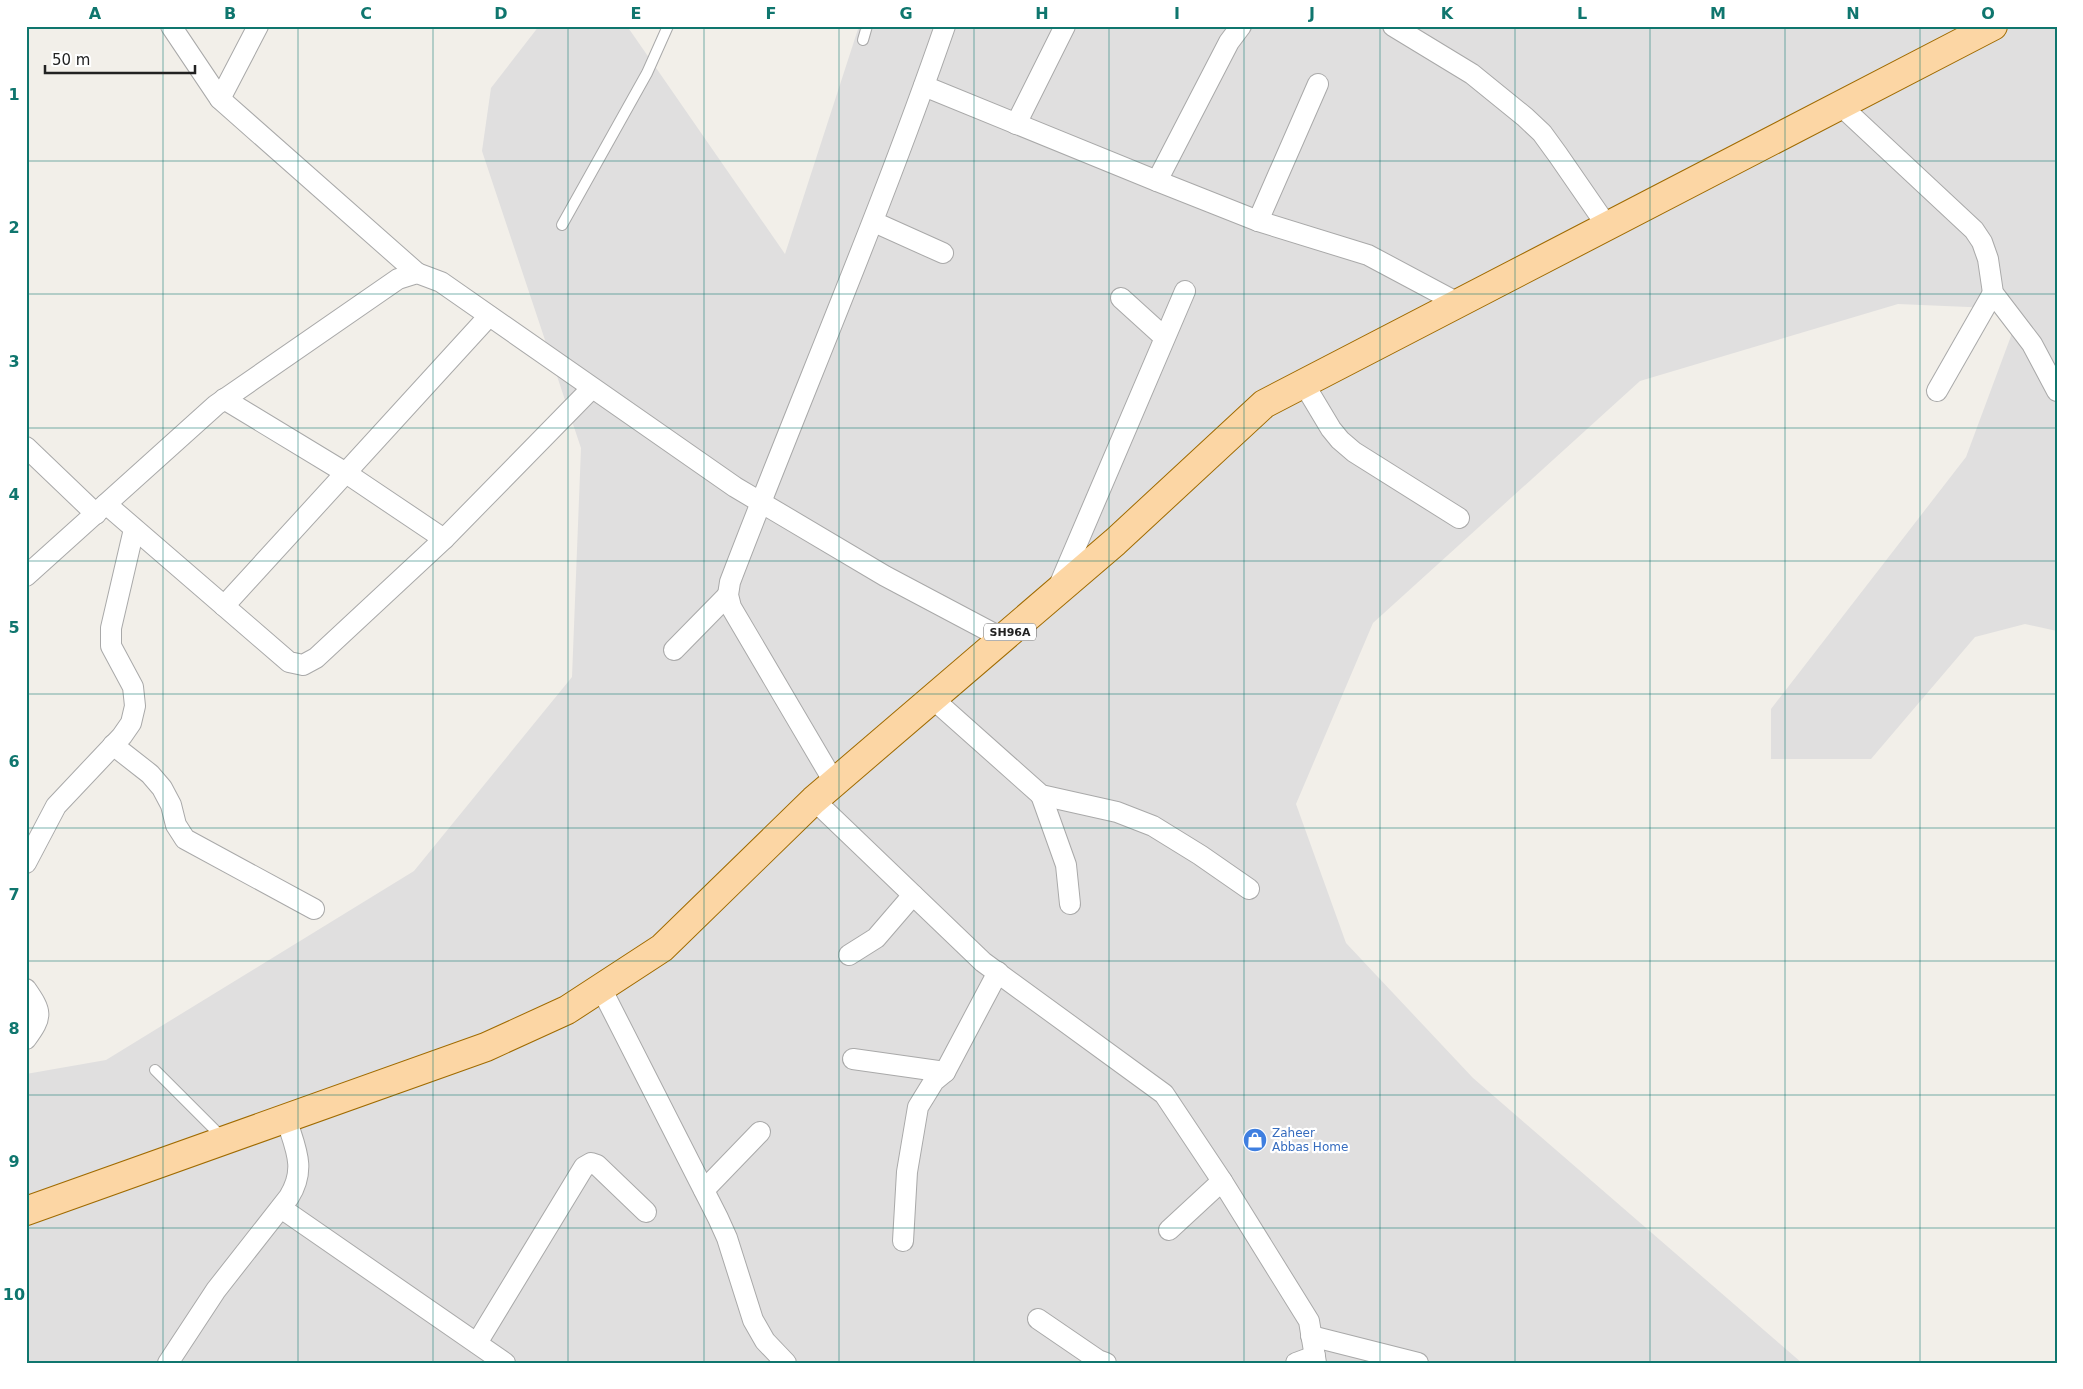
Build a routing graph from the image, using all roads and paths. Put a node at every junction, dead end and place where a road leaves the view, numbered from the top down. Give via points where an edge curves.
1 (171, 26) edge
2 (258, 26) edge
3 (668, 26) edge
4 (867, 26) edge
5 (945, 26) edge
6 (1065, 26) edge
7 (1241, 26) edge
8 (1393, 26) edge
9 (1993, 26) edge
10 (863, 40) dead end
11 (1318, 84) dead end
12 (924, 86) junction
13 (220, 99) junction
14 (1840, 105) junction
15 (1016, 124) junction
16 (1157, 181) junction
17 (1258, 220) junction
18 (874, 222) junction
19 (562, 225) dead end
20 (1607, 226) junction
21 (943, 253) dead end
22 (417, 273) junction
23 (1186, 291) dead end
24 (1993, 294) junction
25 (1121, 298) dead end
26 (1458, 303) junction
27 (489, 316) junction
28 (1164, 337) junction
29 (1304, 384) junction
30 (592, 388) junction
31 (1937, 391) dead end
32 (2057, 391) edge
33 (224, 399) junction
34 (26, 447) edge
35 (346, 473) junction
36 (760, 503) junction
37 (101, 509) junction
38 (1459, 518) dead end
39 (134, 529) junction
40 (444, 539) junction
41 (26, 576) edge
42 (1056, 592) junction
43 (728, 595) junction
44 (224, 606) junction
45 (1002, 638) junction
46 (674, 650) dead end
47 (932, 698) junction
48 (113, 745) junction
49 (824, 791) junction
50 (1041, 795) junction
51 (26, 863) edge
52 (1249, 889) dead end
53 (913, 895) junction
54 (1070, 904) dead end
55 (314, 909) dead end
56 (849, 955) dead end
57 (998, 972) junction
58 (601, 988) junction
59 (26, 989) edge
60 (26, 1039) edge
61 (853, 1059) dead end
62 (155, 1070) dead end
63 (944, 1072) junction
64 (286, 1118) junction
65 (760, 1132) dead end
66 (224, 1140) junction
67 (1222, 1181) junction
68 (704, 1190) junction
69 (281, 1208) junction
70 (26, 1211) edge
71 (646, 1212) dead end
72 (1169, 1230) dead end
73 (903, 1241) dead end
74 (1038, 1319) dead end
75 (1311, 1336) junction
76 (477, 1343) junction
77 (1309, 1360) edge
78 (1100, 1362) edge
79 (168, 1363) edge
80 (505, 1363) edge
81 (786, 1363) edge
82 (1418, 1363) edge

1 - 13 street
2 - 13 street
3 - 19 lane via 648,73
4 - 10 lane
5 - 12 street
6 - 15 street
7 - 16 street via 1229,42
8 - 20 street via 1472,74 1525,117 1542,133
9 - 14 main road, SH96A
11 - 17 street
12 - 15 street
12 - 18 street
13 - 22 street
14 - 20 main road, SH96A
14 - 24 street via 1974,230 1988,259
15 - 16 street
16 - 17 street
17 - 26 street via 1368,255
18 - 21 street
18 - 36 street
20 - 26 main road, SH96A
22 - 27 street via 441,282
22 - 33 street via 398,279
23 - 28 street
24 - 31 street
24 - 32 street via 2032,344
25 - 28 street
26 - 29 main road, SH96A
27 - 30 street
27 - 35 street
28 - 42 street
29 - 38 street via 1340,440
29 - 42 main road, SH96A via 1264,404
30 - 36 street
30 - 40 street
33 - 35 street
33 - 37 street
34 - 37 street
35 - 40 street
35 - 44 street
36 - 43 street
36 - 45 street via 885,576
37 - 39 street
37 - 41 street
39 - 44 street
39 - 48 street via 111,628 111,646 133,687 135,706 131,723
40 - 44 street via 316,658 303,665 289,662
42 - 45 main road, SH96A
43 - 46 street
43 - 49 street
45 - 47 main road, SH96A
47 - 49 main road, SH96A
47 - 50 street
48 - 51 street via 56,806
48 - 55 street via 150,774 162,788 176,825 186,839
49 - 53 street
49 - 58 main road, SH96A via 662,948
50 - 52 street via 1117,812 1152,826
50 - 54 street via 1066,865
53 - 56 street via 876,938
53 - 57 street via 983,962
57 - 63 street
57 - 67 street via 1164,1094
58 - 64 main road, SH96A via 567,1010 486,1047
58 - 68 street
59 - 60 street via 40,1014
61 - 63 street
62 - 66 lane
63 - 73 street via 918,1107 906,1172
64 - 66 main road, SH96A
64 - 69 street via 299,1161 299,1173 296,1185
65 - 68 street
66 - 70 main road, SH96A
67 - 72 street
67 - 75 street via 1309,1321
68 - 81 street via 727,1238 752,1320 765,1341
69 - 76 street
69 - 79 street via 216,1290
71 - 76 street via 597,1165 590,1163 584,1167
74 - 78 street
75 - 77 street
75 - 82 street
76 - 80 street

